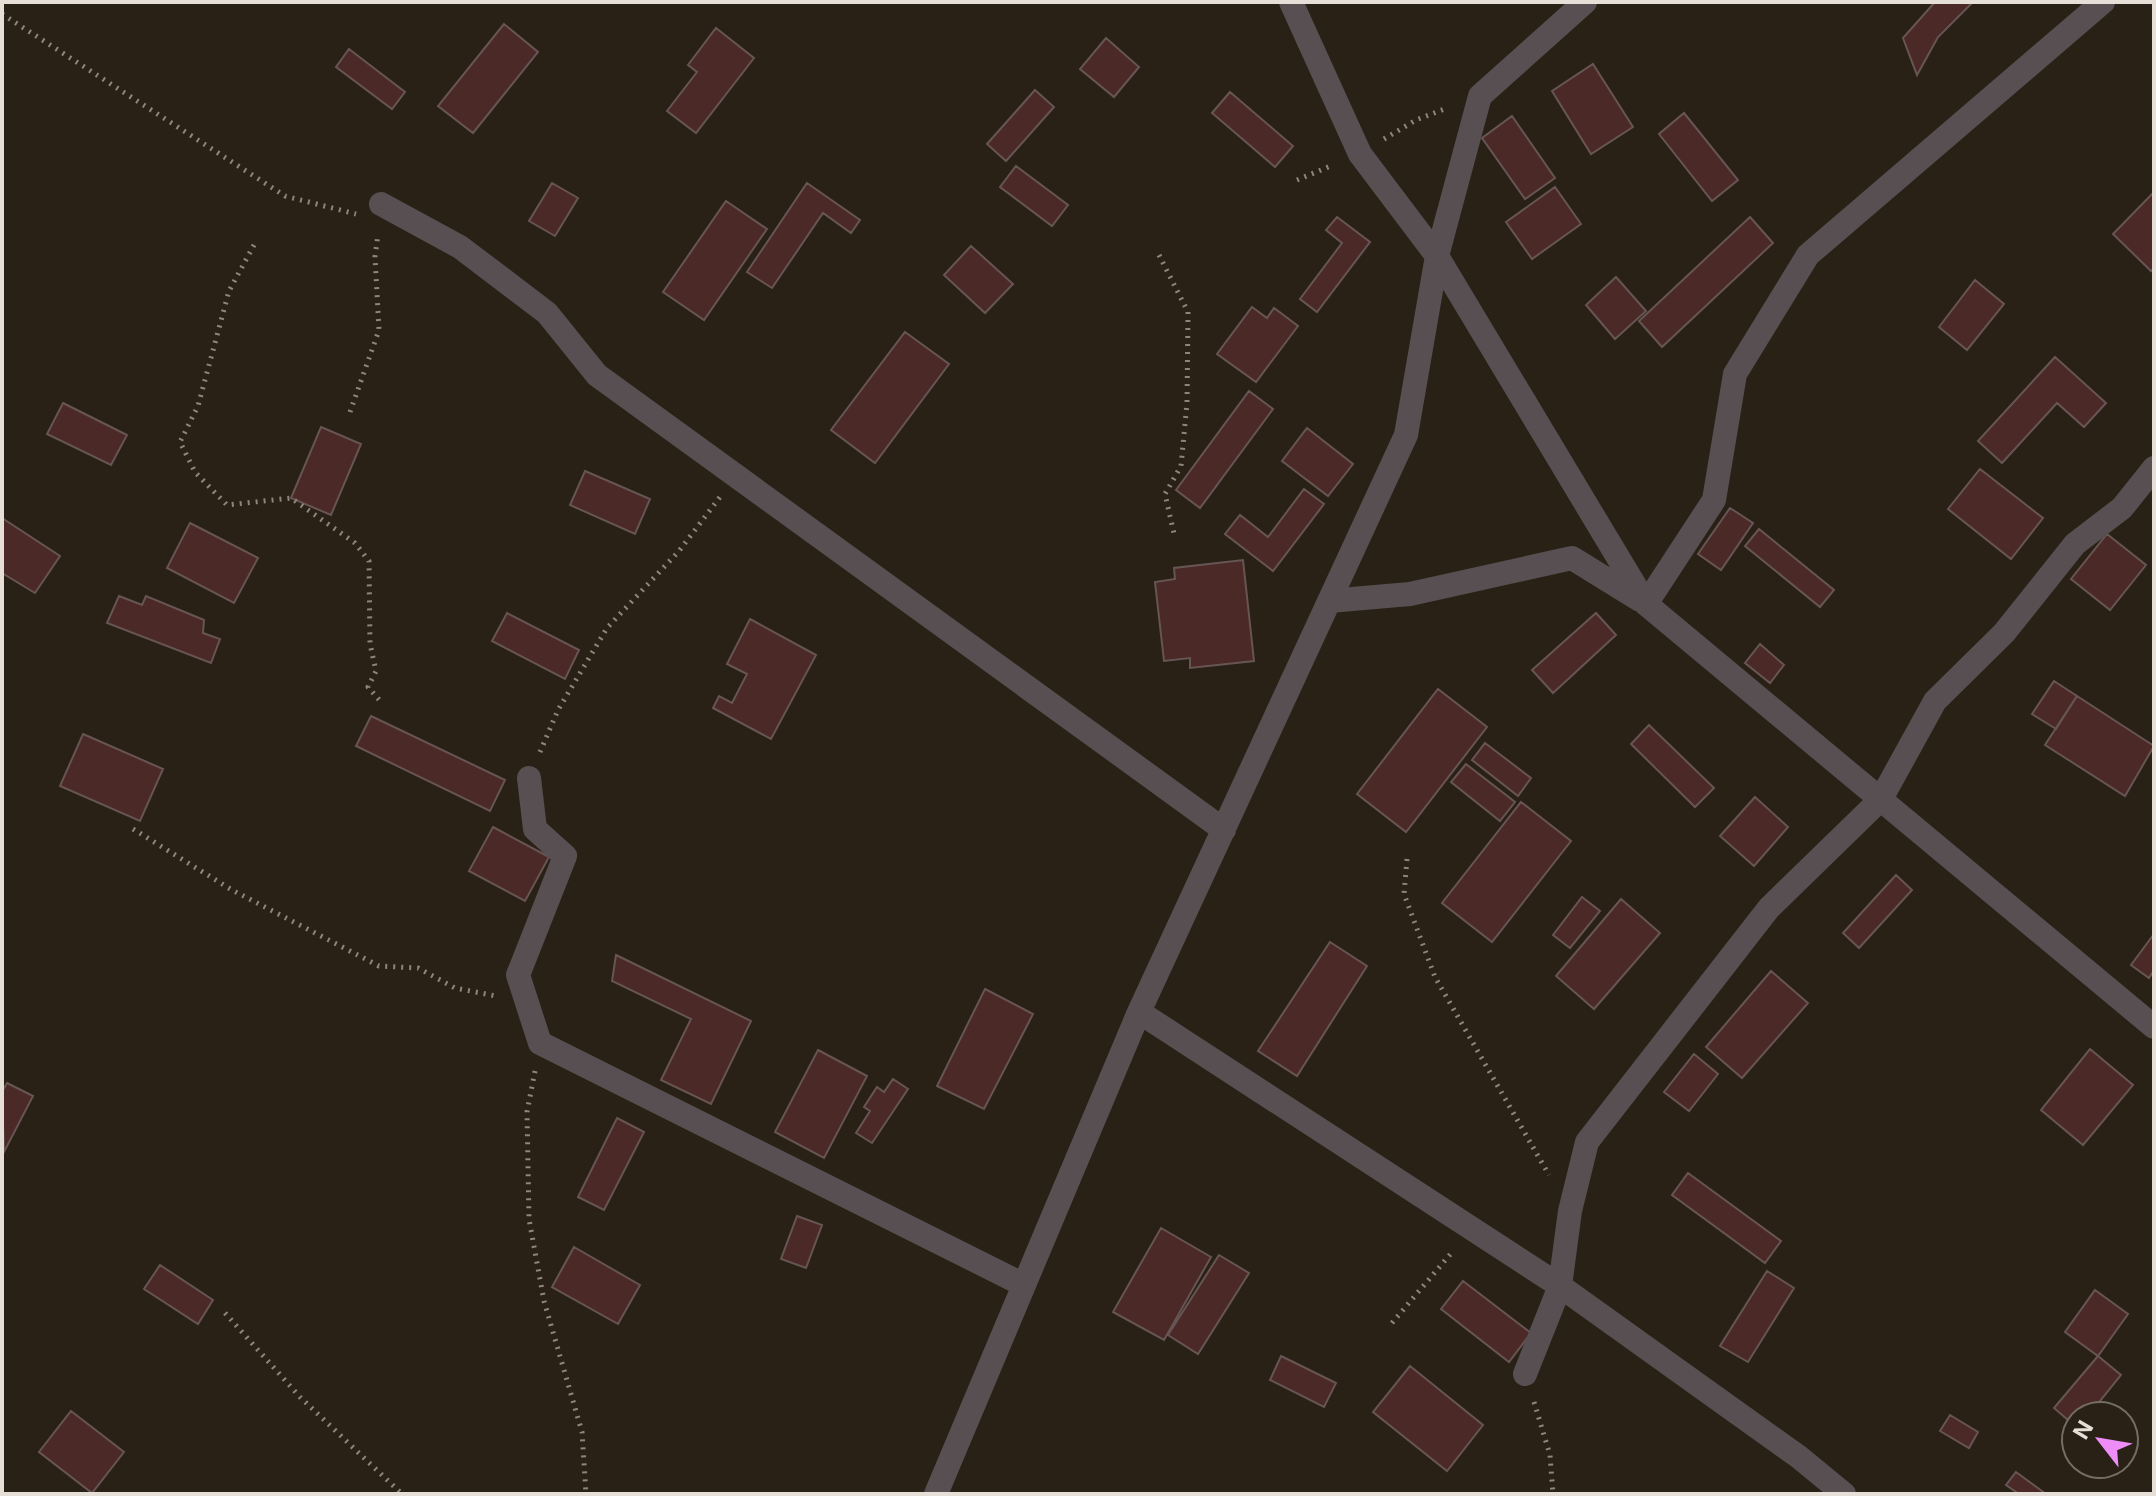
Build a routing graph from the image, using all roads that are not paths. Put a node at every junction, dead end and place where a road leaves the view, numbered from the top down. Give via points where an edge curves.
1 (1291, 2) edge
2 (1585, 2) edge
3 (2103, 2) edge
4 (381, 204) road end
5 (1437, 256) junction
6 (2154, 468) edge
7 (1329, 601) junction
8 (1646, 604) junction
9 (529, 778) road end
10 (1881, 799) junction
11 (1224, 830) junction
12 (1139, 1012) junction
13 (2154, 1027) edge
14 (1024, 1285) junction
15 (1560, 1286) junction
16 (1525, 1374) road end
17 (936, 1494) edge
18 (1844, 1494) edge

1 - 5 street via 1360,154
2 - 5 street via 1480,96
3 - 8 street via 1808,255 1735,374 1714,500
4 - 11 street via 460,247 547,313 597,375
5 - 7 street via 1406,435
5 - 8 street
6 - 10 street via 2122,508 2075,544 2004,633 1935,701
7 - 8 street via 1410,594 1572,558
7 - 11 street
8 - 10 street
9 - 14 street via 535,829 565,856 518,975 540,1043
10 - 13 street
10 - 15 street via 1769,908 1587,1142
11 - 12 street
12 - 14 street
12 - 15 street
14 - 17 street
15 - 16 street
15 - 18 street

